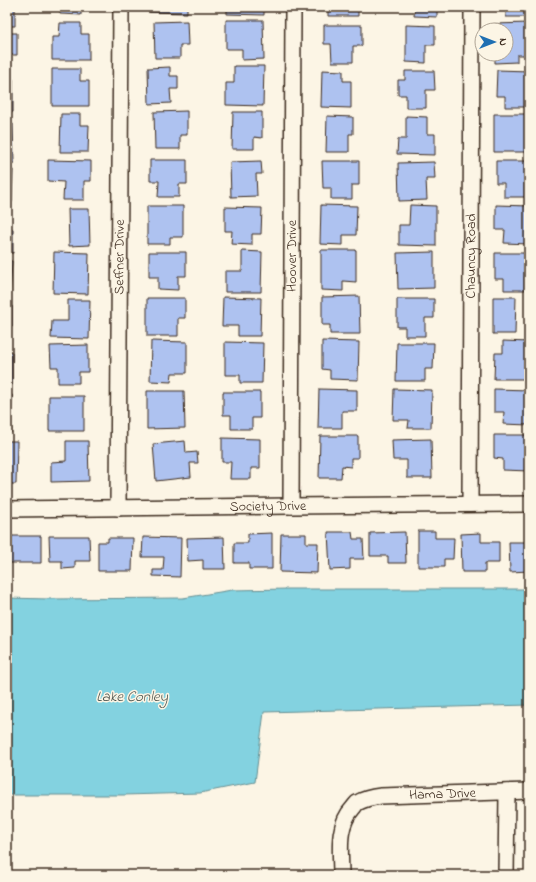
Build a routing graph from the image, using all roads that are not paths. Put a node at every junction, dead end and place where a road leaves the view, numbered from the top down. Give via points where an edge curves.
1 (122, 7) edge
2 (293, 7) edge
3 (472, 7) edge
4 (470, 504) junction
5 (529, 504) edge
6 (291, 506) junction
7 (118, 508) junction
8 (7, 509) edge
9 (529, 791) edge
10 (507, 792) junction
11 (341, 875) edge
12 (506, 875) edge

1 - 7 street, Seffner Drive
2 - 6 street, Hoover Drive
3 - 4 street, Chauncy Road
4 - 5 street, Society Drive
4 - 6 street, Society Drive
6 - 7 street, Society Drive
7 - 8 street, Society Drive
9 - 10 street, Hama Drive
10 - 11 street, Hama Drive via 381,796 357,803 348,813 341,832
10 - 12 street

